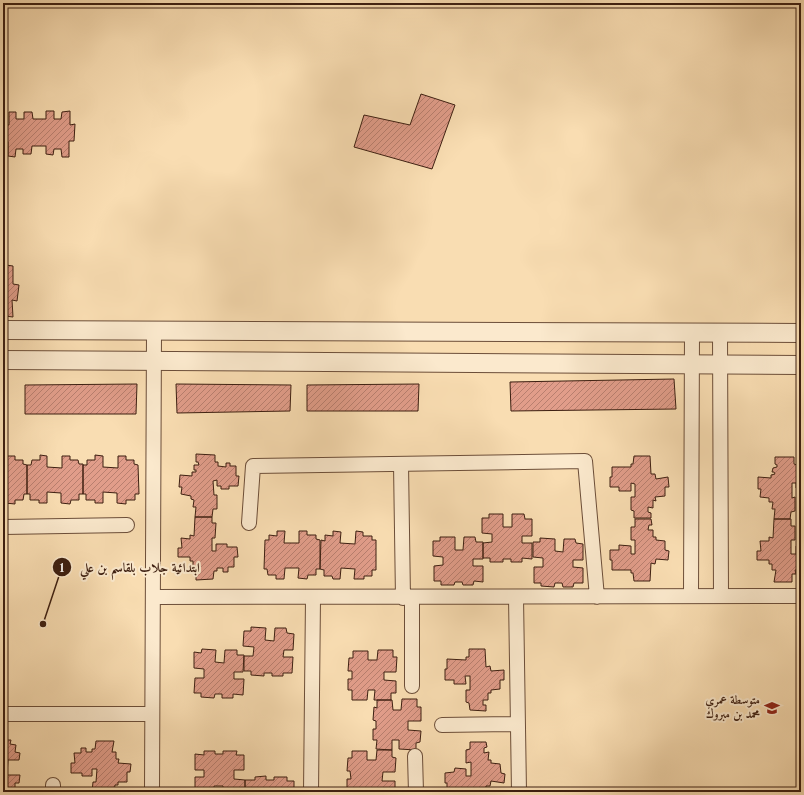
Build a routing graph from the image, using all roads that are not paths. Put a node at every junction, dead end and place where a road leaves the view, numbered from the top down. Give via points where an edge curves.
1 (3, 330) edge
2 (154, 332) junction
3 (692, 333) junction
4 (720, 333) junction
5 (801, 334) edge
6 (3, 360) edge
7 (154, 362) junction
8 (692, 364) junction
9 (720, 365) junction
10 (801, 365) edge
11 (401, 464) junction
12 (249, 523) dead end
13 (127, 525) dead end
14 (3, 526) edge
15 (691, 596) junction
16 (721, 596) junction
17 (801, 596) edge
18 (408, 597) junction
19 (516, 597) junction
20 (597, 597) junction
21 (153, 598) junction
22 (314, 598) junction
23 (412, 686) dead end
24 (3, 714) edge
25 (152, 714) junction
26 (518, 724) junction
27 (442, 725) dead end
28 (415, 756) dead end
29 (152, 792) edge
30 (311, 792) edge
31 (416, 792) edge
32 (519, 792) edge

1 - 2 street
2 - 3 street
2 - 7 street
3 - 4 street
3 - 8 street
4 - 5 street
4 - 9 street
6 - 7 street
7 - 8 street
7 - 21 street
8 - 9 street
8 - 15 street
9 - 10 street
9 - 16 street
11 - 12 street via 253,466
11 - 18 street
11 - 20 street via 585,461
13 - 14 street
15 - 16 street
15 - 20 street
16 - 17 street
18 - 19 street
18 - 22 street
18 - 23 street
19 - 20 street
19 - 26 street
21 - 22 street
21 - 25 street
22 - 30 street
24 - 25 street
25 - 29 street
26 - 27 street
26 - 32 street
28 - 31 street

